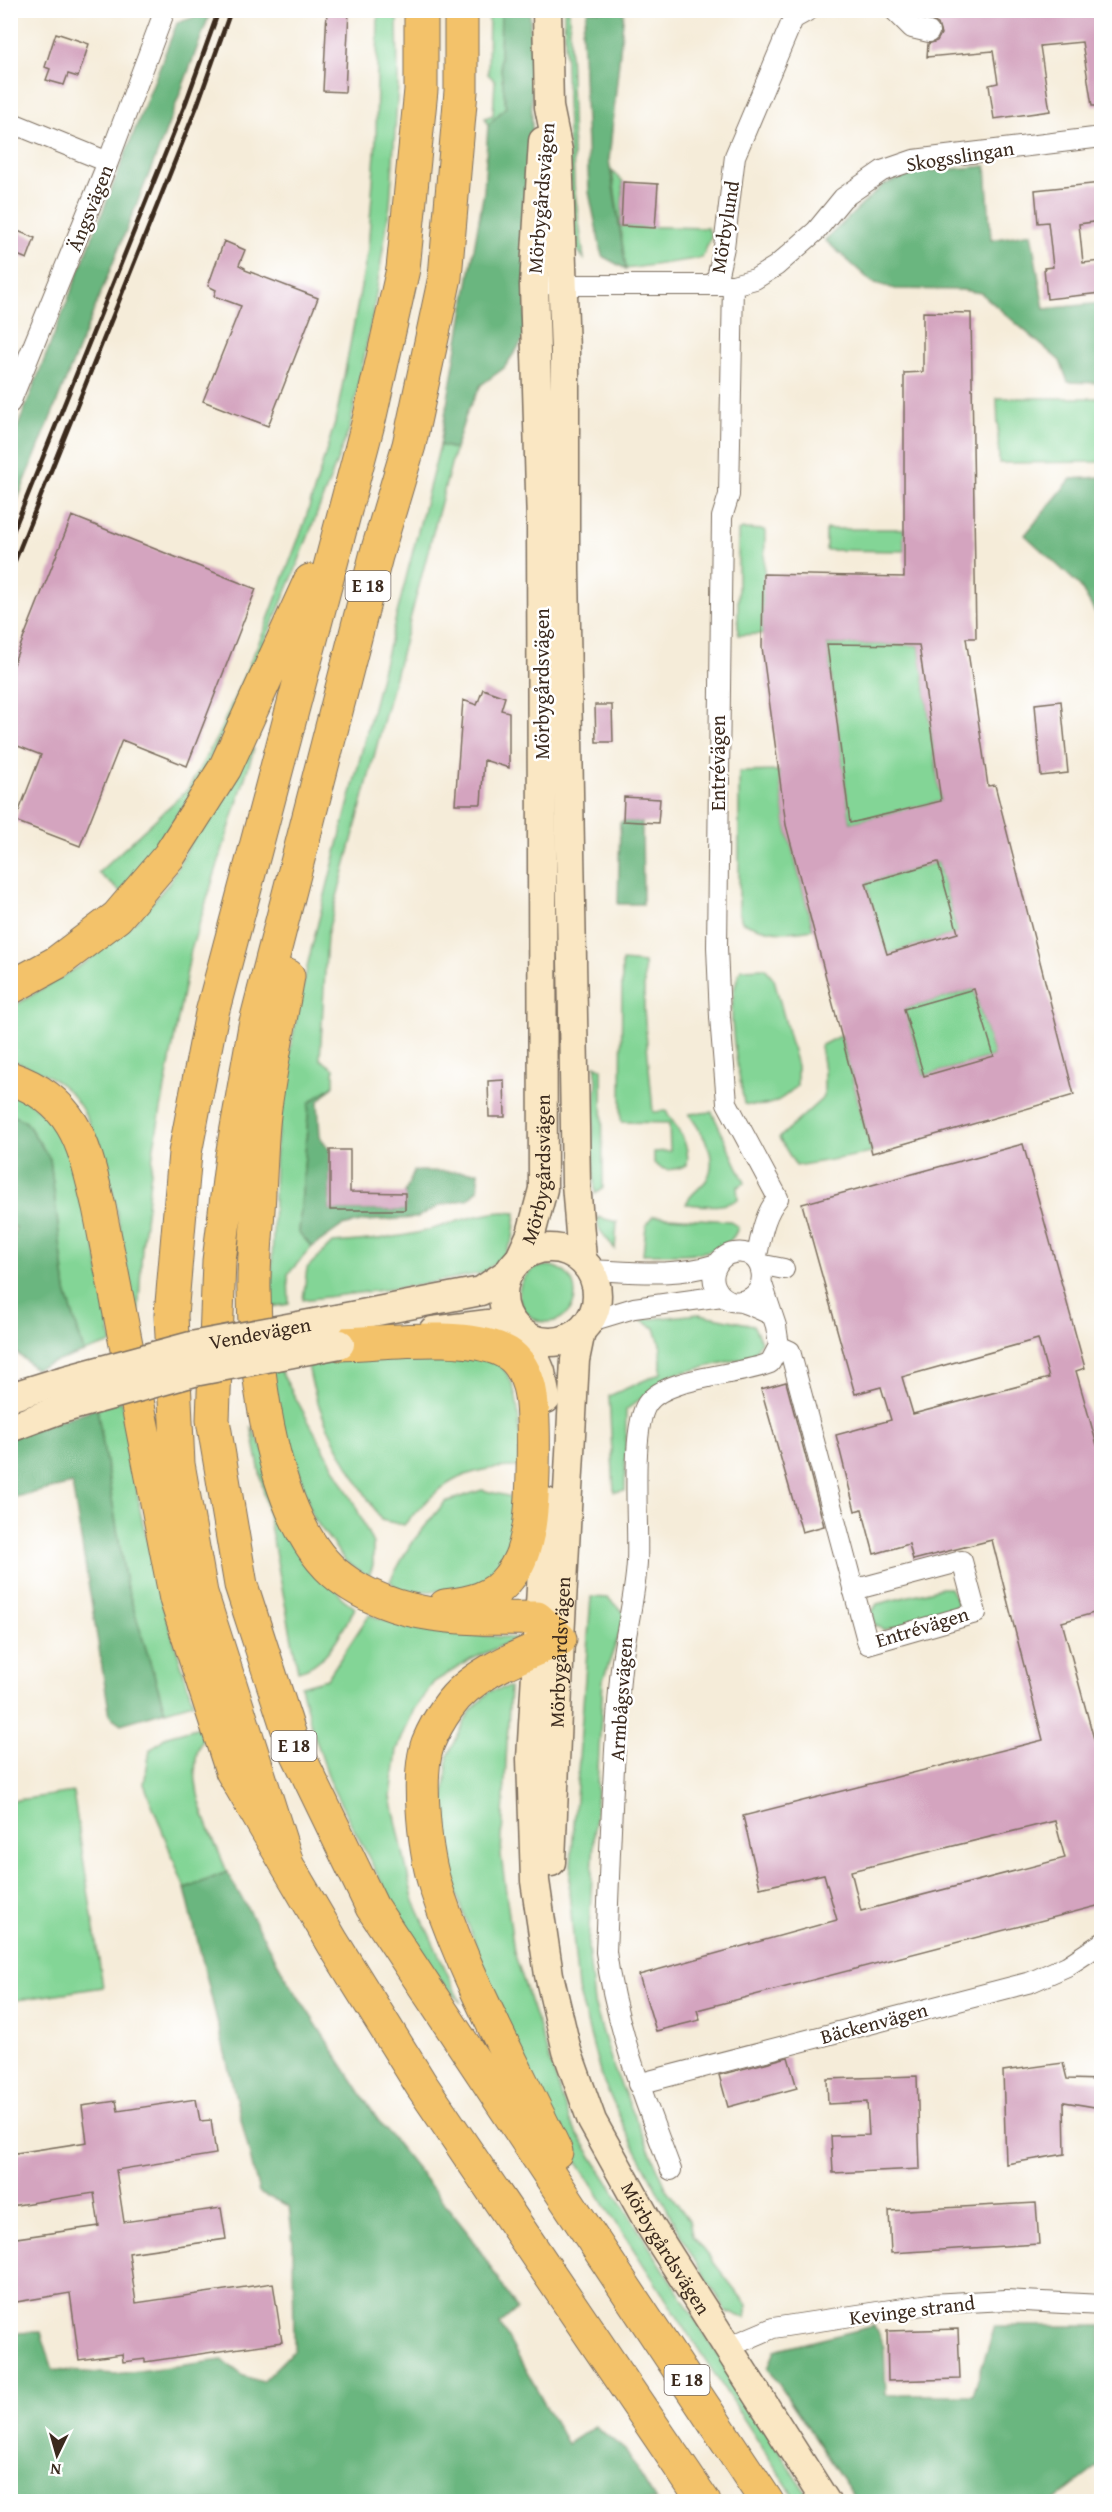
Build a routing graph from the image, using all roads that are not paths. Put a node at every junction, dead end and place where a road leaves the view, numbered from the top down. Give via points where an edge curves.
1 (165, 10) edge
2 (421, 10) edge
3 (461, 10) edge
4 (547, 10) edge
5 (894, 10) edge
6 (800, 13) edge
7 (929, 33) dead end
8 (549, 107) junction
9 (10, 122) edge
10 (1101, 137) edge
11 (108, 162) junction
12 (725, 284) junction
13 (534, 285) junction
14 (564, 285) junction
15 (10, 403) edge
16 (350, 494) junction
17 (291, 884) junction
18 (10, 988) edge
19 (10, 1078) edge
20 (586, 1264) junction
21 (717, 1264) junction
22 (514, 1265) junction
23 (755, 1268) junction
24 (731, 1298) junction
25 (770, 1314) junction
26 (586, 1326) junction
27 (520, 1331) junction
28 (336, 1332) junction
29 (779, 1346) junction
30 (59, 1395) junction
31 (10, 1397) edge
32 (10, 1428) edge
33 (854, 1590) junction
34 (411, 1609) junction
35 (544, 1636) junction
36 (286, 1860) junction
37 (1101, 1943) edge
38 (638, 2084) junction
39 (671, 2170) dead end
40 (608, 2259) junction
41 (1101, 2305) edge
42 (726, 2348) junction
43 (705, 2502) edge
44 (767, 2502) edge
45 (826, 2502) edge

1 - 11 street, Ängsvägen
2 - 16 highway, E 18 via 421,90 403,269
3 - 17 highway, E 18 via 461,91 445,277 409,446 376,556
4 - 8 street, Mörbygårdsvägen
5 - 7 street via 912,28
6 - 12 street, Mörbylund via 735,156 724,247
8 - 13 street, Mörbygårdsvägen via 542,146
8 - 14 street, Mörbygårdsvägen via 558,151
9 - 11 street
10 - 12 street, Skogsslingan via 914,160 882,171 843,198 816,231 776,266 755,279
11 - 15 street, Ängsvägen
12 - 14 street, Mörbylund
12 - 23 street, Entrévägen via 729,495 722,517 719,646 720,1017 728,1103 778,1198 769,1209
13 - 14 street, Mörbylund
13 - 22 street, Mörbygårdsvägen via 541,549 544,1140 543,1189 531,1234
14 - 20 street, Mörbygårdsvägen via 576,1184
16 - 18 highway via 225,768 169,856 117,917 56,963
16 - 36 highway, E 18 via 212,1013 185,1153 171,1315 178,1464 201,1593
17 - 34 highway via 294,939 264,1115 257,1232 254,1291 263,1397 275,1461 317,1554 342,1578 380,1600
17 - 40 highway, E 18 via 255,1026 231,1156 219,1261 213,1419 242,1585 292,1742 372,1907
19 - 36 highway via 34,1086 60,1108 84,1143 176,1599 232,1771
20 - 21 street via 638,1274 692,1272
20 - 22 street via 567,1250 542,1248
20 - 26 street via 597,1285 597,1304
21 - 23 street via 726,1255
21 - 24 street via 714,1283
22 - 27 street via 502,1292 506,1311
22 - 28 street, Vendevägen via 481,1291
23 - 24 street via 753,1297
23 - 25 street
24 - 25 street
24 - 26 street via 634,1308
25 - 29 street
26 - 27 street via 560,1341 542,1341
26 - 35 street, Mörbygårdsvägen via 576,1360
27 - 28 street, Vendevägen via 488,1324
27 - 35 street, Mörbygårdsvägen via 541,1372 548,1407
28 - 30 street, Vendevägen, bridge via 194,1372
28 - 34 highway via 474,1342 504,1351 519,1364 529,1387 533,1433 528,1533 521,1558 493,1593 472,1603
29 - 33 street, Entrévägen via 790,1351
29 - 38 street, Armbågsvägen via 770,1363 763,1366 684,1383 658,1394 648,1403 639,1428 638,1564 620,1679 606,1952 611,1988
30 - 31 street, Vendevägen
30 - 32 street, Vendevägen
33 - 33 street, Entrévägen via 962,1561 976,1613 868,1644
34 - 35 highway
35 - 40 highway via 476,1680 449,1705 428,1743 423,1767 424,1826 436,1889 473,1980
35 - 42 street, Mörbygårdsvägen via 531,1759 534,1870 549,1975 567,2051 592,2121 651,2227
36 - 43 highway, E 18 via 422,2086
37 - 38 street, Bäckenvägen via 1067,1966 1031,1982
38 - 39 street, Armbågsvägen
40 - 44 highway, E 18
41 - 42 street, Kevinge strand via 1006,2300 930,2304 773,2328
42 - 45 street, Mörbygårdsvägen

